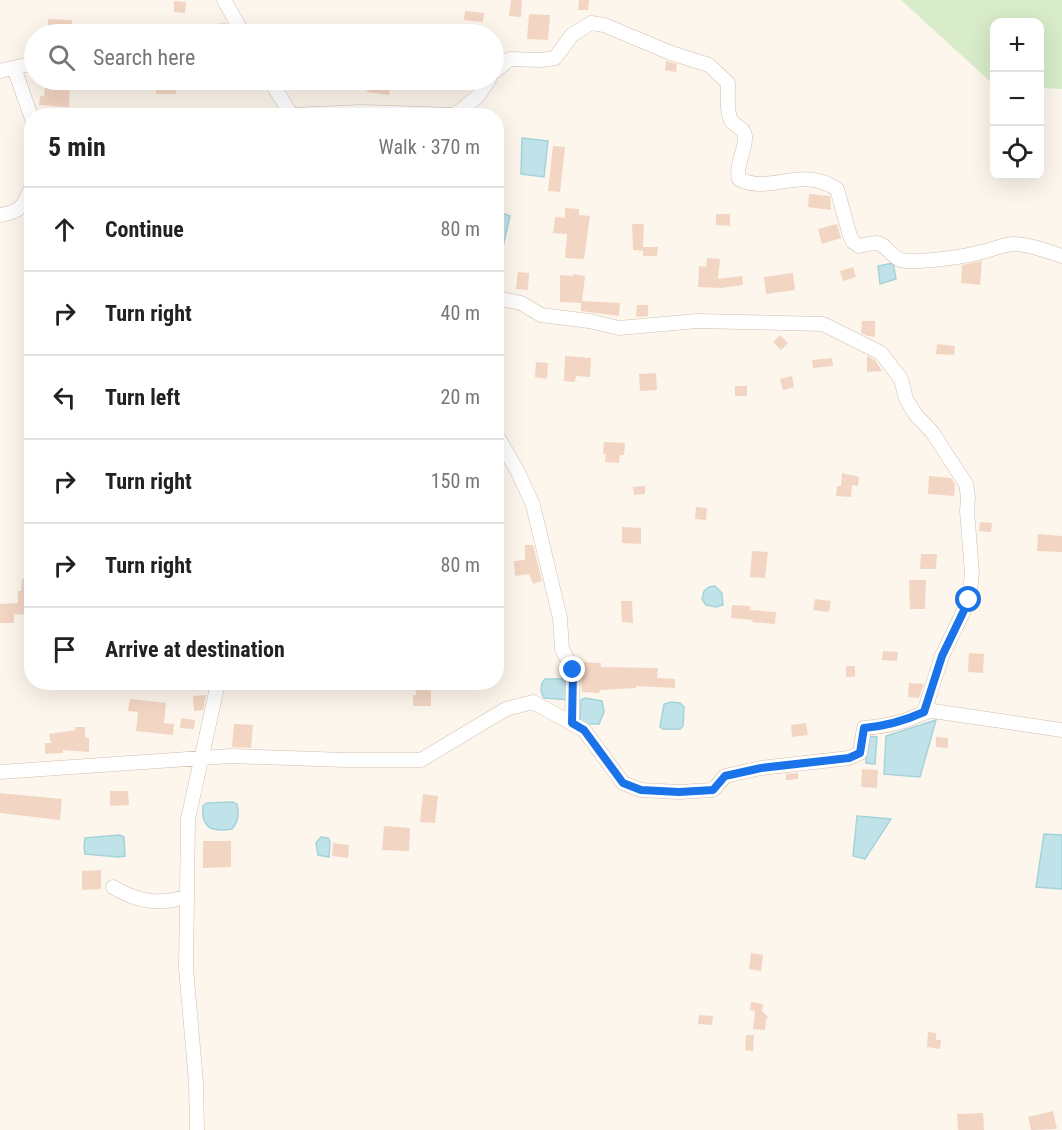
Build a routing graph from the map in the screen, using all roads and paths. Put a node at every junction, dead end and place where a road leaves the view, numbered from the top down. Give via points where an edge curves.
1 (224, 0) edge
2 (237, 24) edge
3 (504, 64) edge
4 (24, 66) edge
5 (14, 68) junction
6 (0, 71) edge
7 (276, 90) edge
8 (482, 90) edge
9 (28, 108) edge
10 (288, 108) edge
11 (464, 108) edge
12 (24, 205) edge
13 (0, 215) edge
14 (1062, 256) edge
15 (504, 300) edge
16 (504, 448) edge
17 (216, 690) edge
18 (924, 712) junction
19 (572, 723) junction
20 (1062, 730) edge
21 (202, 758) junction
22 (0, 772) edge
23 (113, 887) dead end
24 (186, 897) junction
25 (197, 1130) edge

1 - 2 street
3 - 14 street via 510,59 555,58 572,35 591,23 604,25 709,65 728,83 732,122 745,135 739,179 756,184 799,178 818,180 837,189 850,236 859,246 878,243 894,258 904,261 981,253 1014,244
4 - 5 street
5 - 6 street
5 - 9 street
7 - 10 street
8 - 11 street
12 - 13 street via 14,213
15 - 18 street via 521,303 541,315 619,328 697,321 823,324 881,353 901,379 915,414 932,432 966,484 968,497 972,573 969,600 942,656
16 - 19 street via 533,505 560,618 561,649 573,670
17 - 21 street
18 - 19 street via 886,726 864,728 860,753 849,758 761,768 725,776 713,790 679,792 641,790 623,783 584,730
18 - 20 street
19 - 21 street via 533,702 506,709 421,759
21 - 22 street
21 - 24 street via 188,819
23 - 24 street via 142,900
24 - 25 street via 186,968

